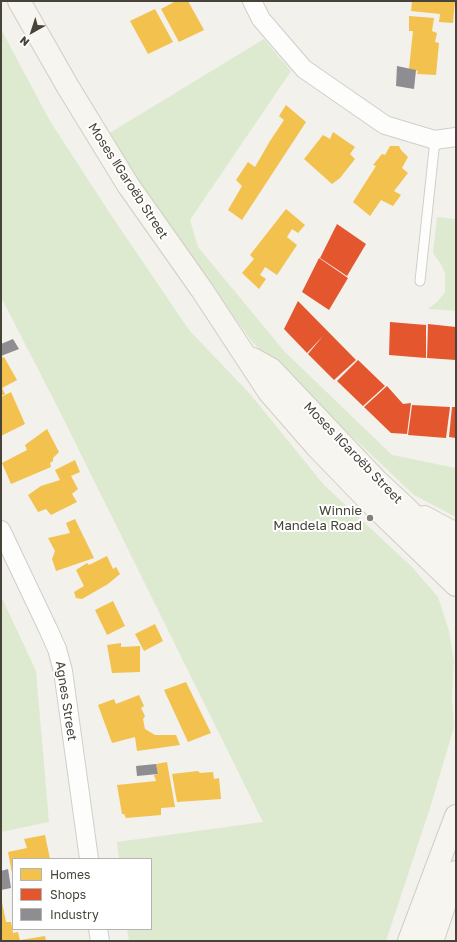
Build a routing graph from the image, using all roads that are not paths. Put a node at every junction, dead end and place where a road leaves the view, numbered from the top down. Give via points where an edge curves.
1 (19, 1) edge
2 (252, 1) edge
3 (456, 137) edge
4 (435, 140) junction
5 (420, 282) dead end
6 (245, 355) junction
7 (405, 507) junction
8 (1, 530) edge
9 (456, 534) edge
10 (453, 577) edge
11 (456, 816) edge
12 (89, 858) edge
13 (456, 872) edge
14 (98, 930) edge
15 (100, 941) edge
16 (409, 941) edge
17 (432, 941) edge

1 - 6 main road, Moses ǁGaroëb Street via 128,185
2 - 4 street via 261,19 304,69 385,125
3 - 4 street
4 - 5 lane
6 - 7 main road, Moses ǁGaroëb Street via 271,369
6 - 10 main road, Moses ǁGaroëb Street via 270,392 318,447 373,505
7 - 9 main road
7 - 10 main road, Moses ǁGaroëb Street
8 - 12 street, Agnes Street via 57,649 63,671
11 - 16 main road
13 - 17 main road
14 - 15 street

